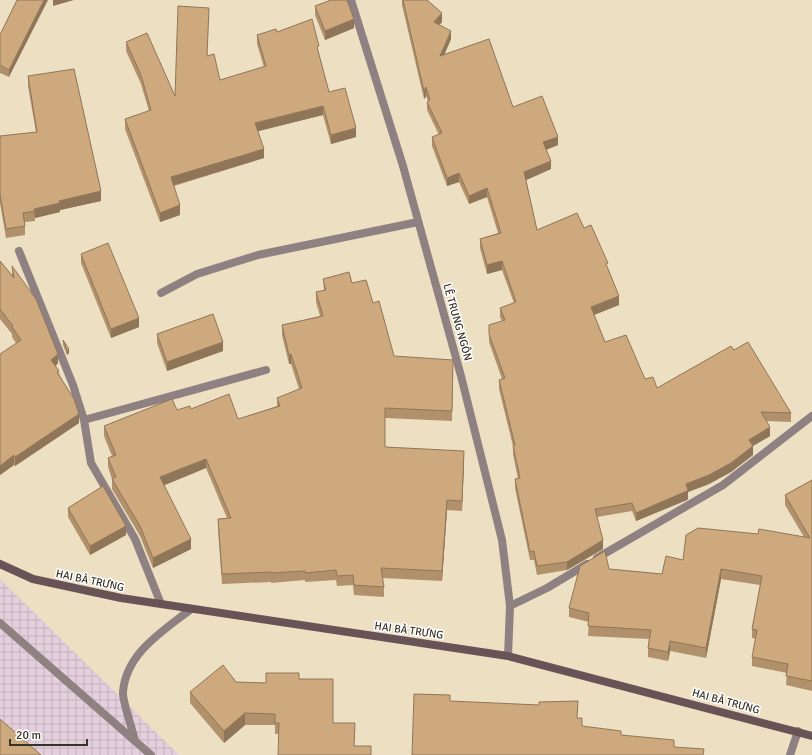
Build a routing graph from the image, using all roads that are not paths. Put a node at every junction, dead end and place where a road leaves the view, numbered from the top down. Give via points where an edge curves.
1 (351, 0) edge
2 (418, 222) junction
3 (19, 251) dead end
4 (161, 293) dead end
5 (266, 370) dead end
6 (812, 416) edge
7 (84, 420) junction
8 (0, 564) edge
9 (161, 604) junction
10 (510, 606) junction
11 (191, 609) junction
12 (0, 623) edge
13 (508, 656) junction
14 (798, 731) junction
15 (812, 736) edge
16 (136, 741) junction
17 (151, 755) edge
18 (790, 755) edge

1 - 2 street, LÊ TRUNG NGÔN
2 - 4 street via 258,255 196,274
2 - 10 street, LÊ TRUNG NGÔN via 461,376 502,540
3 - 7 street via 73,385
5 - 7 street
6 - 10 street via 723,485 547,588
7 - 9 street via 91,463 135,539
8 - 9 main road, HAI BÀ TRƯNG via 33,579
9 - 11 main road, HAI BÀ TRƯNG
10 - 13 street, LÊ TRUNG NGÔN
11 - 13 main road, HAI BÀ TRƯNG
11 - 16 street via 147,644 128,670 123,694
12 - 16 street
13 - 14 main road, HAI BÀ TRƯNG
14 - 15 main road, HAI BÀ TRƯNG
14 - 18 street
16 - 17 street

